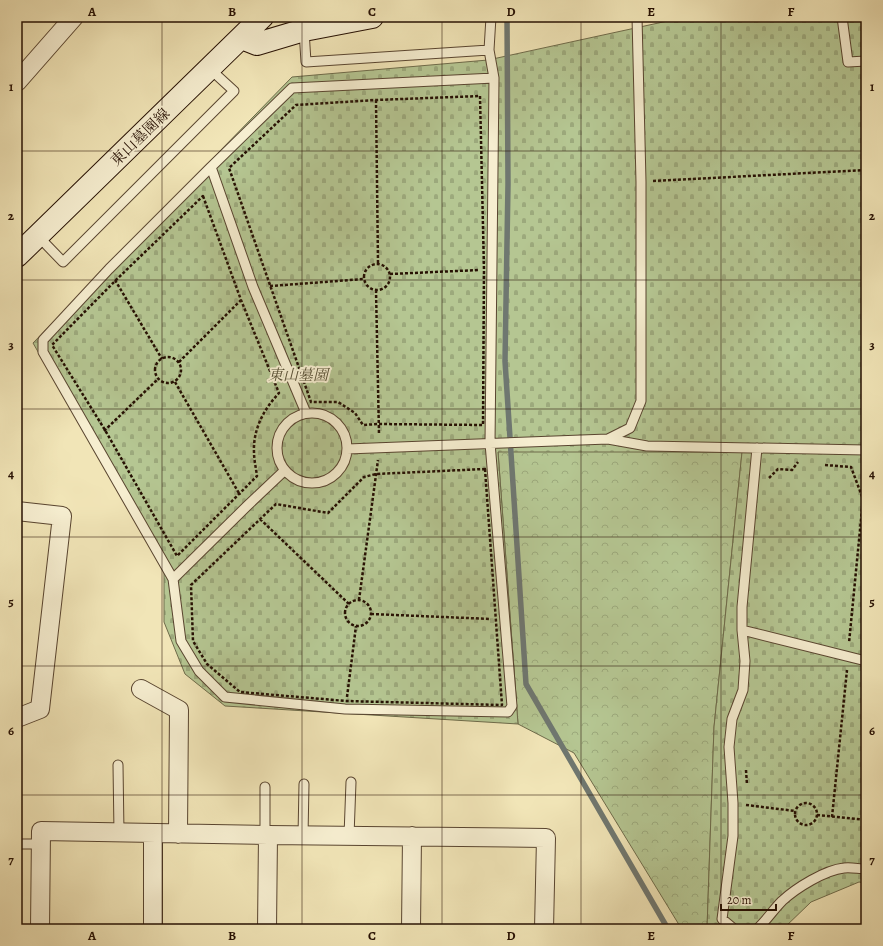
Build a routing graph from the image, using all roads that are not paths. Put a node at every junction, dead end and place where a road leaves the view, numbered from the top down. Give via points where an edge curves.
1 (74, 17) edge
2 (262, 17) edge
3 (372, 17) edge
4 (491, 17) edge
5 (637, 17) edge
6 (842, 17) edge
7 (304, 30) junction
8 (242, 38) junction
9 (489, 50) junction
10 (866, 61) edge
11 (210, 69) junction
12 (494, 78) junction
13 (17, 82) edge
14 (211, 168) junction
15 (38, 236) junction
16 (17, 256) edge
17 (306, 413) junction
18 (608, 439) junction
19 (490, 443) junction
20 (757, 448) junction
21 (347, 449) junction
22 (866, 450) edge
23 (284, 471) junction
24 (17, 512) edge
25 (174, 579) junction
26 (742, 630) junction
27 (866, 661) edge
28 (141, 689) dead end
29 (17, 718) edge
30 (118, 765) dead end
31 (351, 782) dead end
32 (304, 784) dead end
33 (265, 787) dead end
34 (119, 832) junction
35 (153, 833) junction
36 (178, 834) junction
37 (266, 835) junction
38 (304, 836) junction
39 (349, 836) junction
40 (412, 836) junction
41 (17, 844) edge
42 (41, 844) junction
43 (866, 869) edge
44 (40, 929) edge
45 (153, 929) edge
46 (267, 929) edge
47 (411, 929) edge
48 (544, 929) edge
49 (734, 929) edge
50 (757, 929) edge

1 - 13 street
2 - 8 street, 東山墓園線
3 - 7 street
4 - 9 lane
5 - 18 lane via 641,182 641,401 630,428
6 - 10 lane via 848,62
7 - 8 street via 257,44
7 - 9 lane via 306,62
8 - 11 street, 東山墓園線
9 - 12 lane
11 - 15 street, 東山墓園線
11 - 15 lane via 234,91 63,262
12 - 14 lane via 292,88
12 - 19 lane via 488,270
14 - 17 lane via 253,287
14 - 25 lane via 109,269 43,340 43,352
15 - 16 street, 東山墓園線
17 - 21 lane via 330,418 339,426 345,437
17 - 23 lane via 285,425 279,436 276,448 278,460
18 - 19 lane
18 - 20 lane via 647,446
19 - 21 lane
19 - 25 lane via 500,619 512,706 508,712 225,697 198,671 181,641
20 - 22 lane
20 - 26 lane
21 - 23 lane via 345,461 338,472 318,483 305,483
23 - 25 lane
24 - 29 street via 62,516 40,709
26 - 27 lane
26 - 49 lane via 745,661 743,690 732,719 729,747 733,836 722,919
28 - 36 street via 179,710
30 - 34 lane
31 - 39 lane
32 - 38 lane
33 - 37 lane
34 - 35 street
34 - 42 street via 41,831
35 - 36 street
35 - 45 street
36 - 37 street
37 - 38 street
37 - 46 street
38 - 39 street
39 - 40 street
40 - 47 street
40 - 48 street via 546,838
41 - 42 lane
42 - 44 street
43 - 50 lane via 844,868 820,875 781,902

